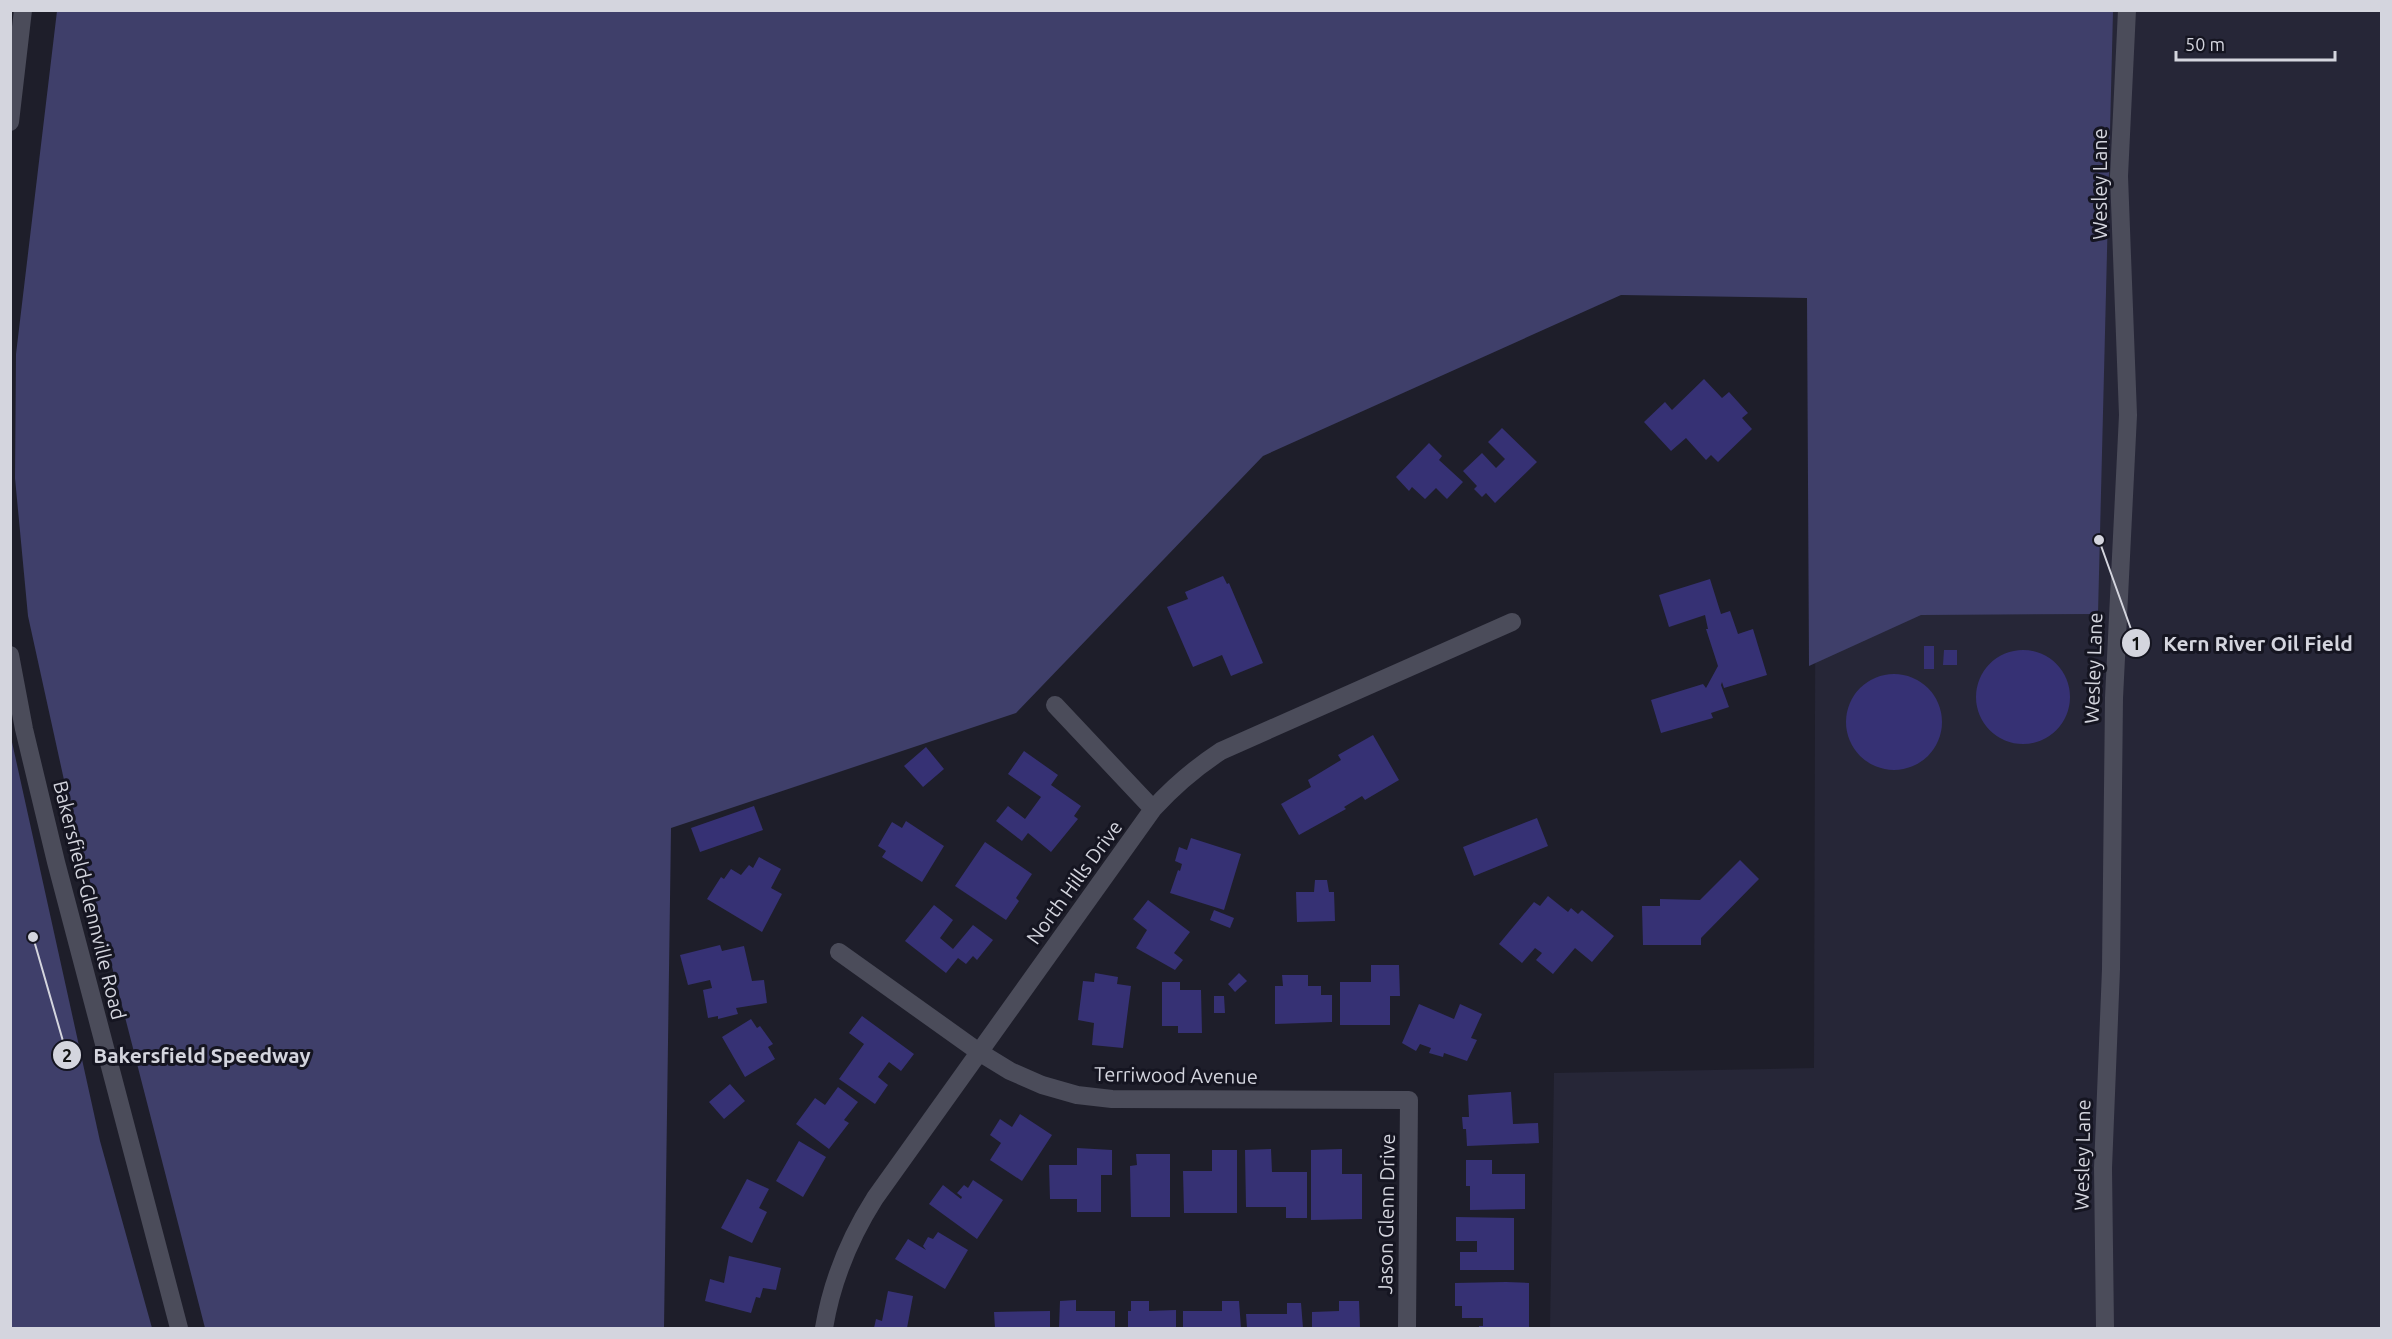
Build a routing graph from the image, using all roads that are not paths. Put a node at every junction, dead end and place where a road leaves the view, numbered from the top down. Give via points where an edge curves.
1 (23, 10) edge
2 (2127, 10) edge
3 (10, 122) edge
4 (1512, 622) dead end
5 (10, 655) edge
6 (1055, 705) dead end
7 (1154, 809) junction
8 (839, 952) dead end
9 (979, 1052) junction
10 (1409, 1100) joint
11 (179, 1329) edge
12 (824, 1329) edge
13 (1407, 1329) edge
14 (2105, 1329) edge

1 - 3 street
2 - 14 street, Wesley Lane via 2119,176 2128,415 2114,698 2111,969 2103,1168
4 - 7 street, North Hills Drive via 1221,751 1187,774
5 - 11 street, Bakersfield-Glennville Road via 56,862
6 - 7 street
7 - 9 street, North Hills Drive
8 - 9 street, Terriwood Avenue
9 - 10 street, Terriwood Avenue via 1042,1085 1112,1100
9 - 12 street, North Hills Drive via 857,1226 840,1263
10 - 13 street, Jason Glenn Drive

